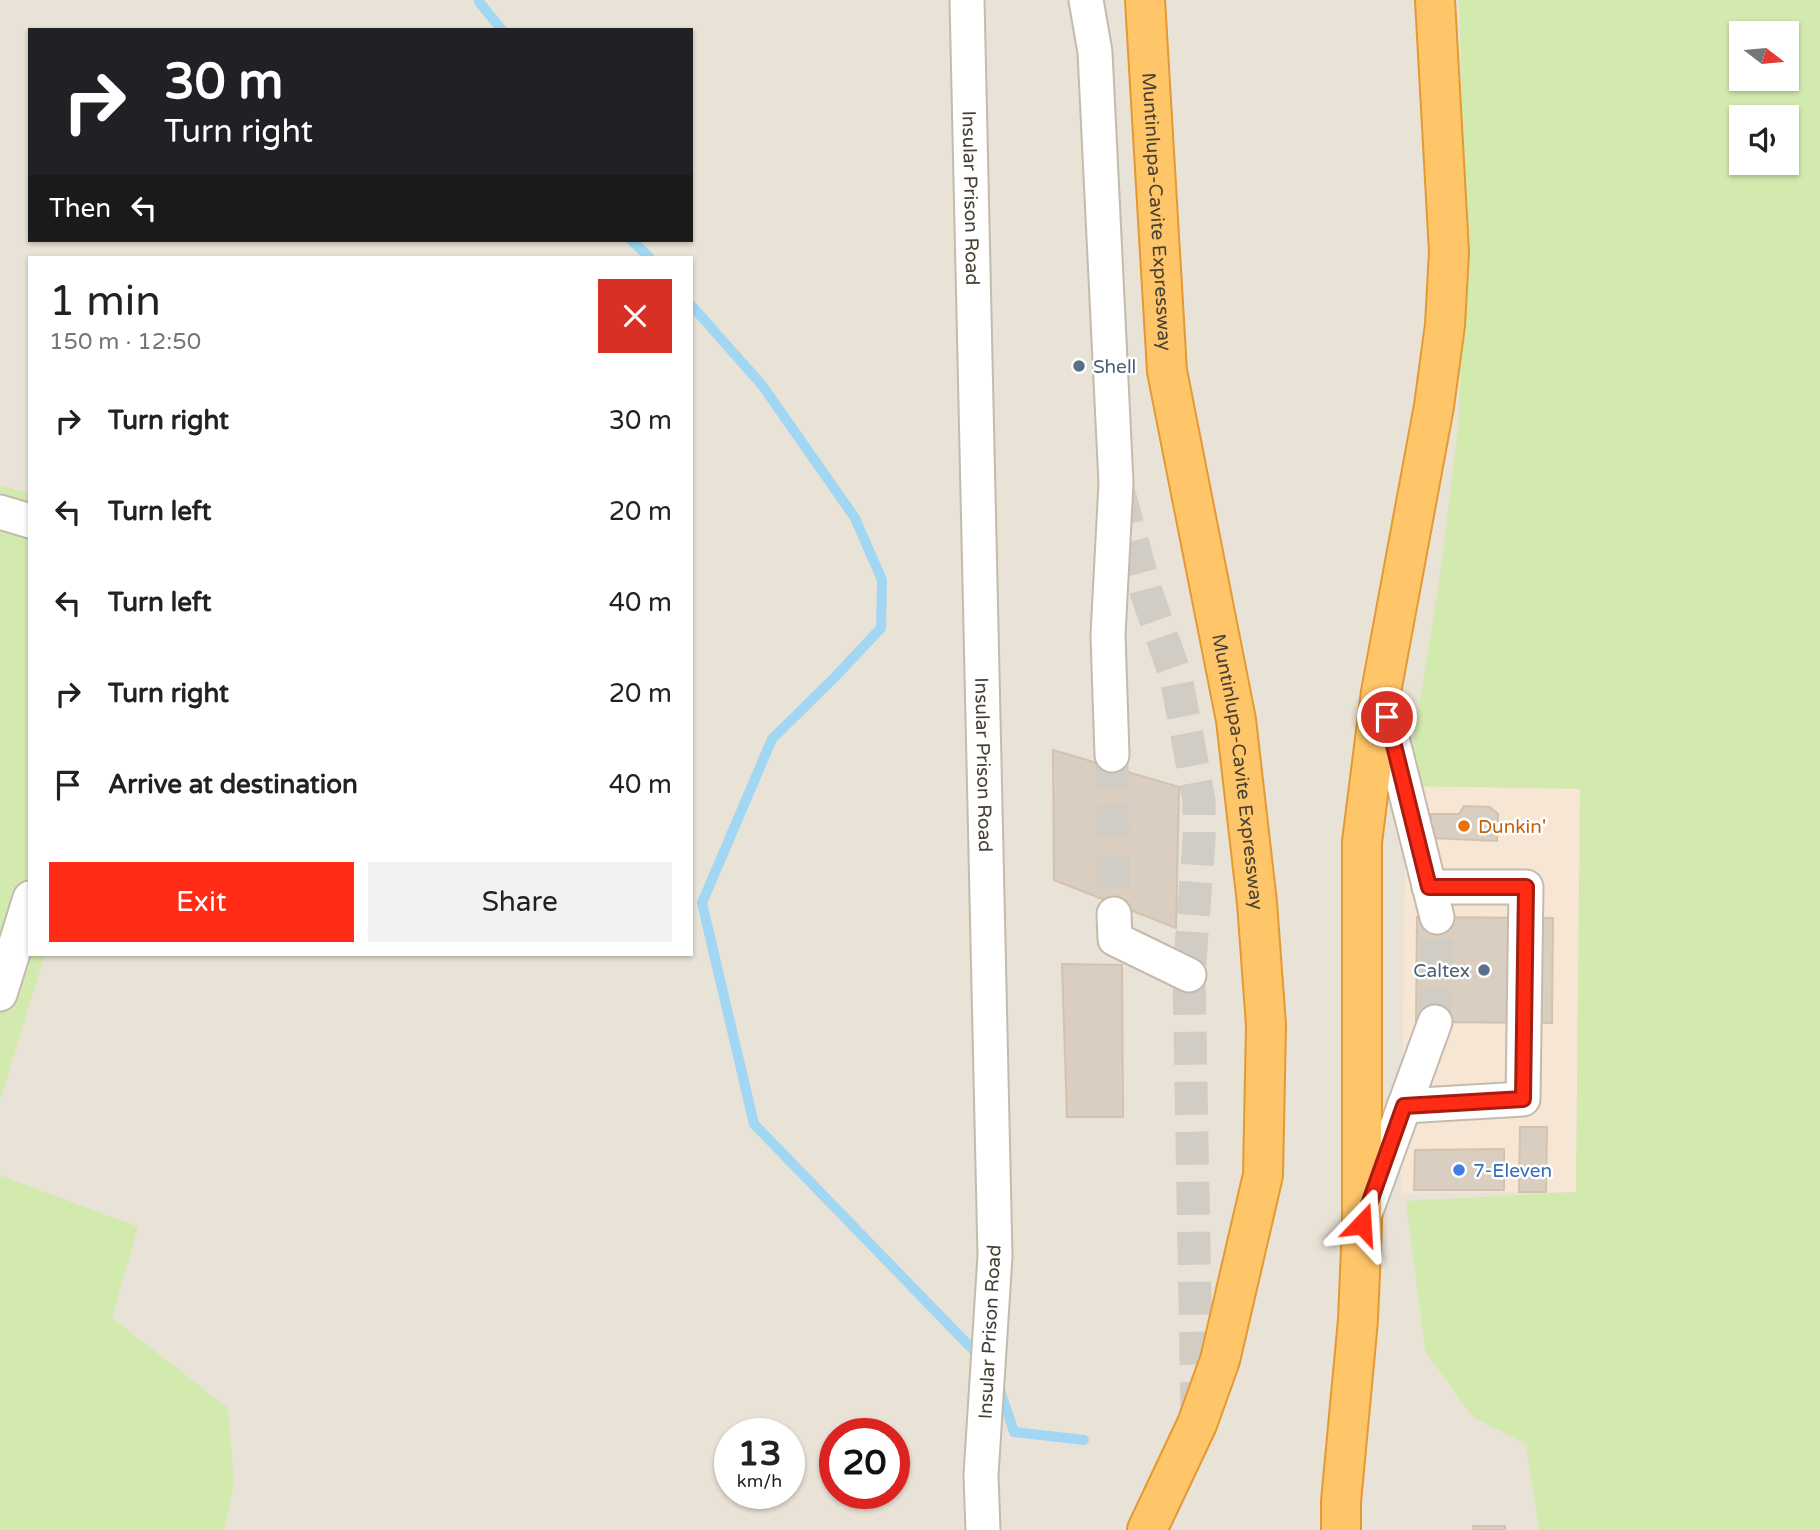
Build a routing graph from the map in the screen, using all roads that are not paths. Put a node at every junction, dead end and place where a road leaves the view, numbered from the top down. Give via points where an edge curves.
1 (967, 0) edge
2 (1086, 0) edge
3 (1145, 0) edge
4 (1435, 0) edge
5 (0, 512) edge
6 (28, 520) edge
7 (1381, 692) junction
8 (1112, 755) tunnel mouth
9 (28, 904) edge
10 (1114, 914) tunnel mouth
11 (1189, 975) dead end
12 (0, 994) edge
13 (1435, 1022) tunnel mouth
14 (1404, 1106) junction
15 (1362, 1224) junction
16 (983, 1530) edge
17 (1147, 1530) edge
18 (1340, 1530) edge

1 - 16 street, Insular Prison Road via 995,1256 981,1475
2 - 8 street via 1095,52 1116,483 1108,635
3 - 17 highway, Muntinlupa-Cavite Expressway via 1167,370 1236,720 1266,1025 1263,1175 1220,1360 1197,1424
4 - 7 highway via 1449,252 1445,325
5 - 6 street
7 - 14 street via 1433,902 1526,887 1523,1099
7 - 15 highway via 1362,842
9 - 12 street
10 - 11 street via 1115,939
13 - 14 street
14 - 15 street
15 - 18 highway

